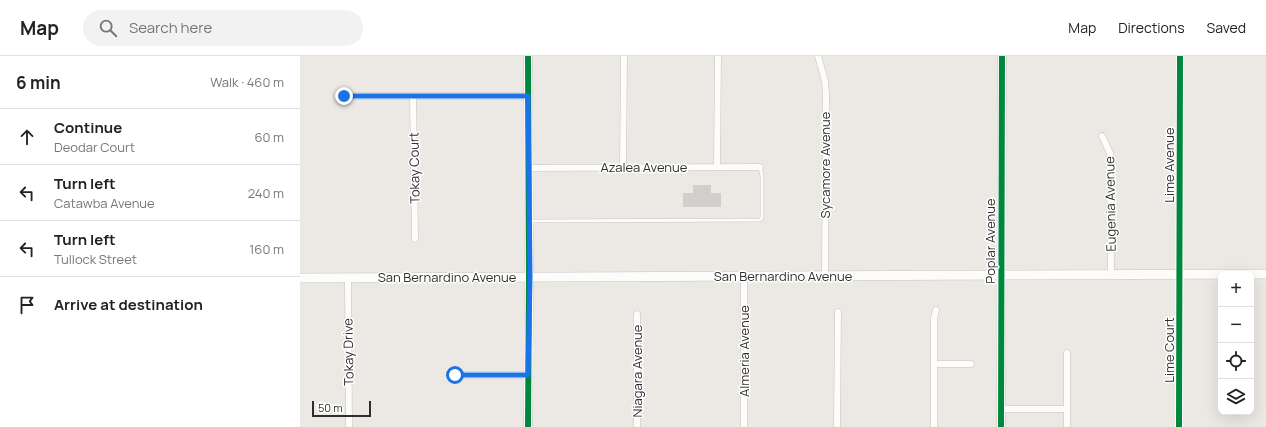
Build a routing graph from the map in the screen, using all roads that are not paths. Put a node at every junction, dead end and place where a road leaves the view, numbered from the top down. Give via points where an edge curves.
1 (528, 56) edge
2 (624, 56) edge
3 (718, 56) edge
4 (818, 56) edge
5 (1002, 56) edge
6 (1180, 56) edge
7 (344, 96) dead end
8 (528, 96) junction
9 (414, 97) junction
10 (1102, 136) dead end
11 (717, 166) junction
12 (760, 166) joint
13 (623, 167) junction
14 (528, 168) junction
15 (528, 222) junction
16 (415, 239) dead end
17 (1111, 274) junction
18 (1180, 274) junction
19 (1266, 274) edge
20 (1001, 275) junction
21 (744, 276) junction
22 (824, 276) junction
23 (530, 277) junction
24 (300, 278) edge
25 (348, 278) junction
26 (936, 310) dead end
27 (838, 312) dead end
28 (638, 314) dead end
29 (1067, 353) dead end
30 (934, 364) junction
31 (971, 364) dead end
32 (455, 375) dead end
33 (528, 375) junction
34 (1001, 409) junction
35 (1067, 409) junction
36 (349, 427) edge
37 (528, 427) edge
38 (637, 427) edge
39 (744, 427) edge
40 (838, 427) edge
41 (934, 427) edge
42 (1001, 427) edge
43 (1067, 427) edge
44 (1180, 427) edge

1 - 8 street
2 - 13 street
3 - 11 street
4 - 22 street, Sycamore Avenue via 826,94
5 - 20 street, Poplar Avenue
6 - 18 street, Lime Avenue
7 - 9 street
8 - 9 street
8 - 14 street
9 - 16 street, Tokay Court
10 - 17 street, Eugenia Avenue via 1110,153
11 - 12 street, Azalea Avenue
11 - 13 street, Azalea Avenue
12 - 15 lane via 760,220
13 - 14 street, Azalea Avenue
14 - 15 street
15 - 23 street
17 - 18 main road, San Bernardino Avenue
17 - 20 main road, San Bernardino Avenue
18 - 19 main road, San Bernardino Avenue
18 - 44 street, Lime Court
20 - 22 main road, San Bernardino Avenue
20 - 34 street, Poplar Avenue
21 - 22 main road, San Bernardino Avenue
21 - 23 main road, San Bernardino Avenue
21 - 39 street, Almeria Avenue
23 - 25 main road, San Bernardino Avenue
23 - 33 street
24 - 25 main road, San Bernardino Avenue
25 - 36 street, Tokay Drive
26 - 30 street
27 - 40 street
28 - 38 street, Niagara Avenue
29 - 35 street
30 - 31 street
30 - 41 street
32 - 33 street
33 - 37 street
34 - 35 street
34 - 42 street, Poplar Avenue
35 - 43 street

